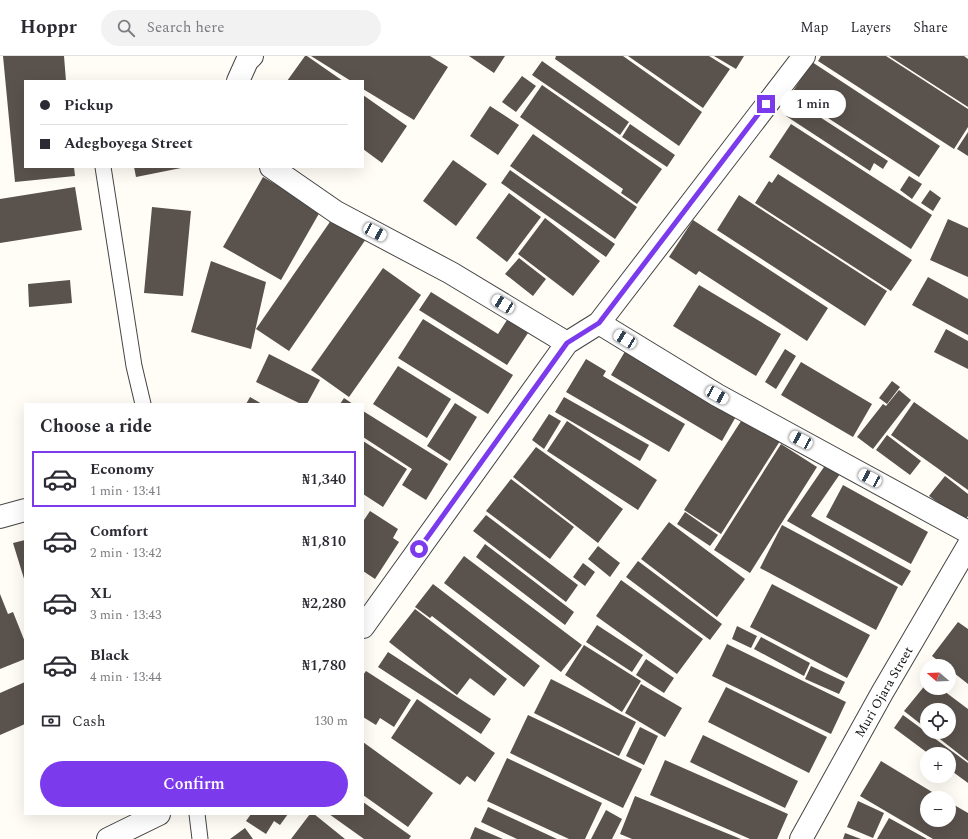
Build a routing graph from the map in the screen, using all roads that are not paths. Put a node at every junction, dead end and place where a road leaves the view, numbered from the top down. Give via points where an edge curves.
1 (252, 56) edge
2 (804, 56) edge
3 (238, 80) edge
4 (103, 168) edge
5 (272, 168) edge
6 (599, 323) junction
7 (567, 343) junction
8 (143, 403) edge
9 (24, 510) edge
10 (0, 517) edge
11 (968, 532) edge
12 (968, 546) edge
13 (364, 626) edge
14 (156, 815) edge
15 (197, 815) edge
16 (108, 839) edge
17 (200, 839) edge
18 (801, 839) edge

1 - 3 street
2 - 6 street
4 - 8 lane via 134,366
5 - 7 street via 336,212 451,273
6 - 7 street
6 - 11 street via 717,395
7 - 13 street
9 - 10 street
12 - 18 street, Muri Ojara Street
14 - 16 street
15 - 17 lane

